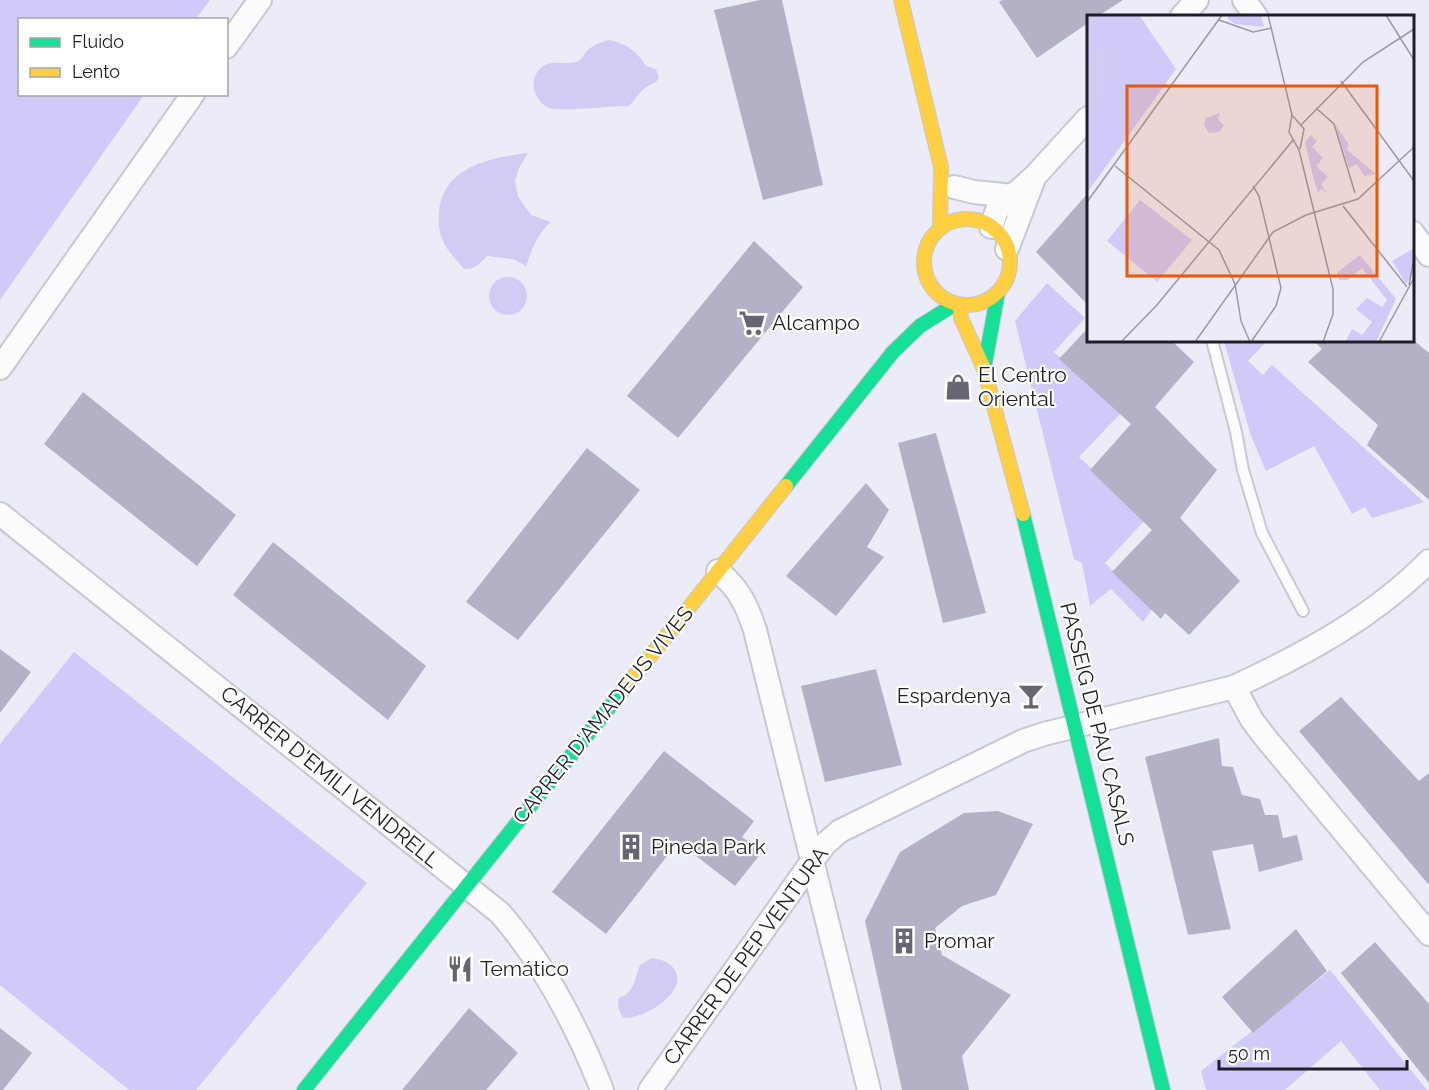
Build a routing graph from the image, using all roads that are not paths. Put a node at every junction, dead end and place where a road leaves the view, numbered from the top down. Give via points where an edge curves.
1 (260, 0) edge
2 (901, 0) edge
3 (1197, 0) edge
4 (1244, 0) edge
5 (1183, 15) edge
6 (1255, 15) edge
7 (228, 44) edge
8 (192, 96) edge
9 (1086, 127) edge
10 (941, 167) junction
11 (1035, 176) junction
12 (954, 187) junction
13 (1013, 196) junction
14 (987, 225) junction
15 (940, 228) junction
16 (1414, 233) edge
17 (1007, 249) junction
18 (1429, 255) edge
19 (927, 280) junction
20 (998, 292) junction
21 (957, 304) junction
22 (920, 326) junction
23 (904, 340) junction
24 (1213, 342) edge
25 (974, 347) junction
26 (0, 368) edge
27 (984, 369) junction
28 (0, 514) edge
29 (1429, 561) edge
30 (718, 571) junction
31 (1303, 611) dead end
32 (1234, 687) junction
33 (1076, 726) junction
34 (813, 860) junction
35 (467, 886) junction
36 (1429, 934) edge
37 (304, 1090) edge
38 (602, 1090) edge
39 (650, 1090) edge
40 (869, 1090) edge
41 (1163, 1090) edge

1 - 7 street
2 - 10 street
3 - 5 street
4 - 6 street
8 - 26 street
9 - 11 street
10 - 12 street
10 - 15 street
11 - 13 street
11 - 17 street
12 - 13 street
12 - 14 street
13 - 14 street
14 - 15 street via 962,219
14 - 17 street via 1001,236
15 - 19 street via 925,252
16 - 18 street
17 - 20 street via 1009,272
19 - 21 street via 934,291
19 - 23 street, CARRER D'AMADEUS VIVES
20 - 21 street via 973,305
20 - 27 street, PASSEIG DE PAU CASALS
21 - 22 street, CARRER D'AMADEUS VIVES
21 - 25 street, PASSEIG DE PAU CASALS
22 - 23 street, CARRER D'AMADEUS VIVES
22 - 25 street via 944,331
23 - 30 street, CARRER D'AMADEUS VIVES
24 - 31 lane via 1262,533
25 - 27 street, PASSEIG DE PAU CASALS
27 - 33 street, PASSEIG DE PAU CASALS
28 - 35 street, CARRER D'EMILI VENDRELL
29 - 32 street, CARRER DE PEP VENTURA via 1397,591 1346,628
30 - 34 street via 745,601 755,630
30 - 35 street, CARRER D'AMADEUS VIVES
32 - 33 street, CARRER DE PEP VENTURA
32 - 36 street via 1264,736
33 - 34 street, CARRER DE PEP VENTURA via 1006,749 852,824 832,837
33 - 41 street, PASSEIG DE PAU CASALS
34 - 39 street, CARRER DE PEP VENTURA
34 - 40 street
35 - 37 street, CARRER D'AMADEUS VIVES
35 - 38 street, CARRER D'EMILI VENDRELL via 500,913 539,964 572,1021

